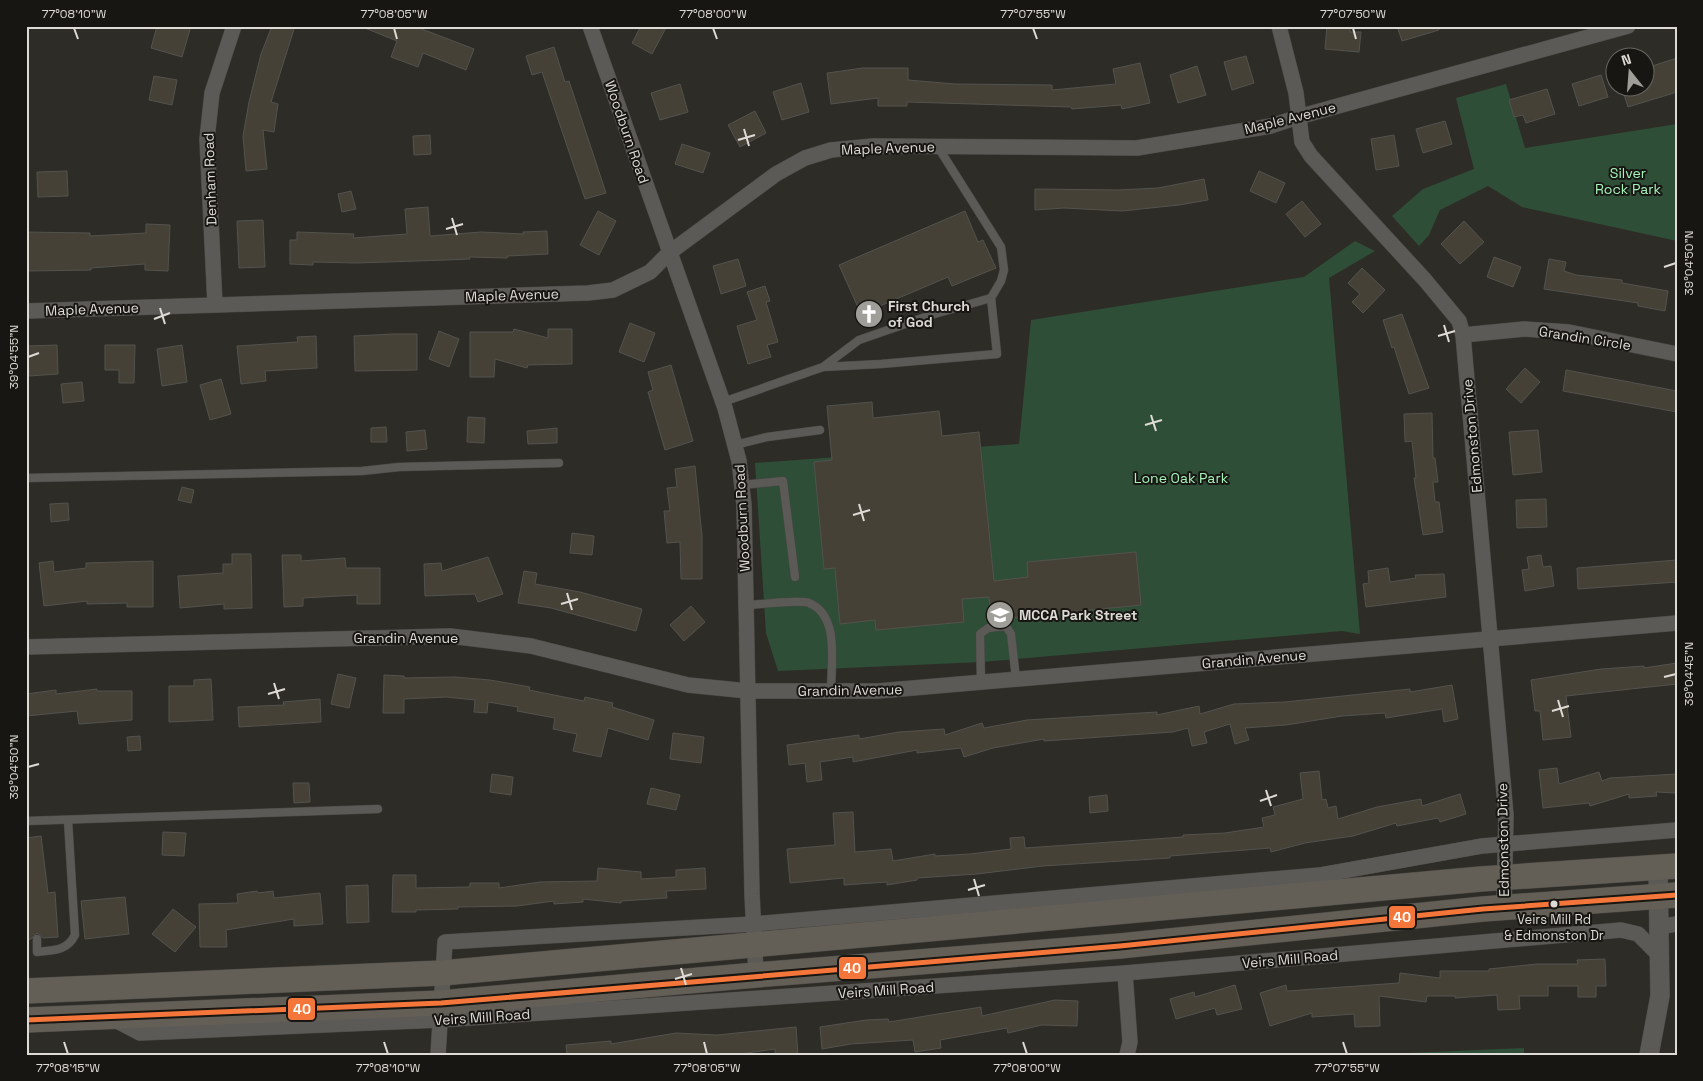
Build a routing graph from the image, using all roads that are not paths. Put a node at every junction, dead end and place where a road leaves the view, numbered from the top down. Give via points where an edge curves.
1 (234, 26) edge
2 (590, 26) edge
3 (1279, 26) edge
4 (1628, 26) edge
5 (1298, 117) junction
6 (938, 147) junction
7 (668, 253) junction
8 (990, 298) junction
9 (216, 304) junction
10 (26, 311) edge
11 (1463, 334) junction
12 (1677, 354) edge
13 (823, 367) junction
14 (723, 402) junction
15 (820, 430) dead end
16 (735, 445) junction
17 (560, 463) dead end
18 (26, 478) edge
19 (742, 485) junction
20 (795, 577) dead end
21 (746, 605) junction
22 (1677, 623) edge
23 (1491, 639) junction
24 (26, 647) edge
25 (1016, 679) junction
26 (981, 682) junction
27 (831, 691) junction
28 (748, 692) junction
29 (378, 809) dead end
30 (68, 820) junction
31 (26, 821) edge
32 (1677, 830) edge
33 (1505, 843) junction
34 (1667, 867) edge
35 (1504, 877) junction
36 (1667, 896) edge
37 (1504, 907) junction
38 (1677, 924) edge
39 (1658, 927) junction
40 (754, 935) junction
41 (37, 939) dead end
42 (1658, 954) junction
43 (442, 973) junction
44 (1125, 973) junction
45 (756, 975) junction
46 (26, 978) edge
47 (75, 987) junction
48 (26, 991) edge
49 (440, 1011) junction
50 (26, 1020) edge
51 (438, 1055) edge
52 (1127, 1055) edge
53 (1649, 1055) edge

1 - 9 street, Denham Road via 212,93 207,139
2 - 7 street, Woodburn Road
3 - 5 street, Edmonston Drive via 1296,93
4 - 5 street, Maple Avenue
5 - 6 street, Maple Avenue via 1271,126 1137,148
5 - 11 street, Edmonston Drive via 1302,142 1311,156 1425,280 1459,321
6 - 7 street, Maple Avenue via 873,146 830,150 805,158 776,174
6 - 8 lane via 1001,247 1004,270
7 - 9 street, Maple Avenue via 650,272 635,281 613,290 588,293
7 - 14 street, Woodburn Road
8 - 13 lane via 859,340
8 - 13 lane via 997,354
9 - 10 street, Maple Avenue
11 - 12 street, Grandin Circle via 1524,329 1569,332
11 - 23 street, Edmonston Drive
13 - 14 lane
14 - 16 street, Woodburn Road
15 - 16 lane
16 - 19 street, Woodburn Road
17 - 18 lane
19 - 20 lane via 783,481
19 - 21 street, Woodburn Road
21 - 27 lane via 807,602 822,611 831,631
21 - 28 street, Woodburn Road
22 - 23 street, Grandin Avenue
23 - 25 street, Grandin Avenue
23 - 33 street, Edmonston Drive via 1506,814
24 - 28 street, Grandin Avenue via 450,636 531,646 688,685
25 - 26 street, Grandin Avenue
25 - 26 lane via 1011,634 1006,626 988,628 980,634
26 - 27 street, Grandin Avenue via 878,691
27 - 28 street, Grandin Avenue
28 - 40 street, Woodburn Road
29 - 30 lane
30 - 31 lane
30 - 41 lane via 75,935 70,945 37,952
32 - 33 street
33 - 35 street, Edmonston Drive
33 - 40 street via 1320,874
34 - 35 main road
34 - 36 street
35 - 37 street, Edmonston Drive
35 - 40 main road
36 - 37 main road, Veirs Mill Road
36 - 39 street
37 - 45 main road, Veirs Mill Road via 1120,946
38 - 39 street
39 - 42 street
40 - 43 main road
40 - 45 street, Woodburn Road
42 - 44 street, Veirs Mill Road via 1638,934 1621,930
42 - 53 street via 1660,996
43 - 47 main road
43 - 49 street
44 - 49 street, Veirs Mill Road
44 - 52 street via 1130,1042
45 - 49 main road, Veirs Mill Road
46 - 47 main road
47 - 48 main road
49 - 50 main road, Veirs Mill Road
49 - 51 street

